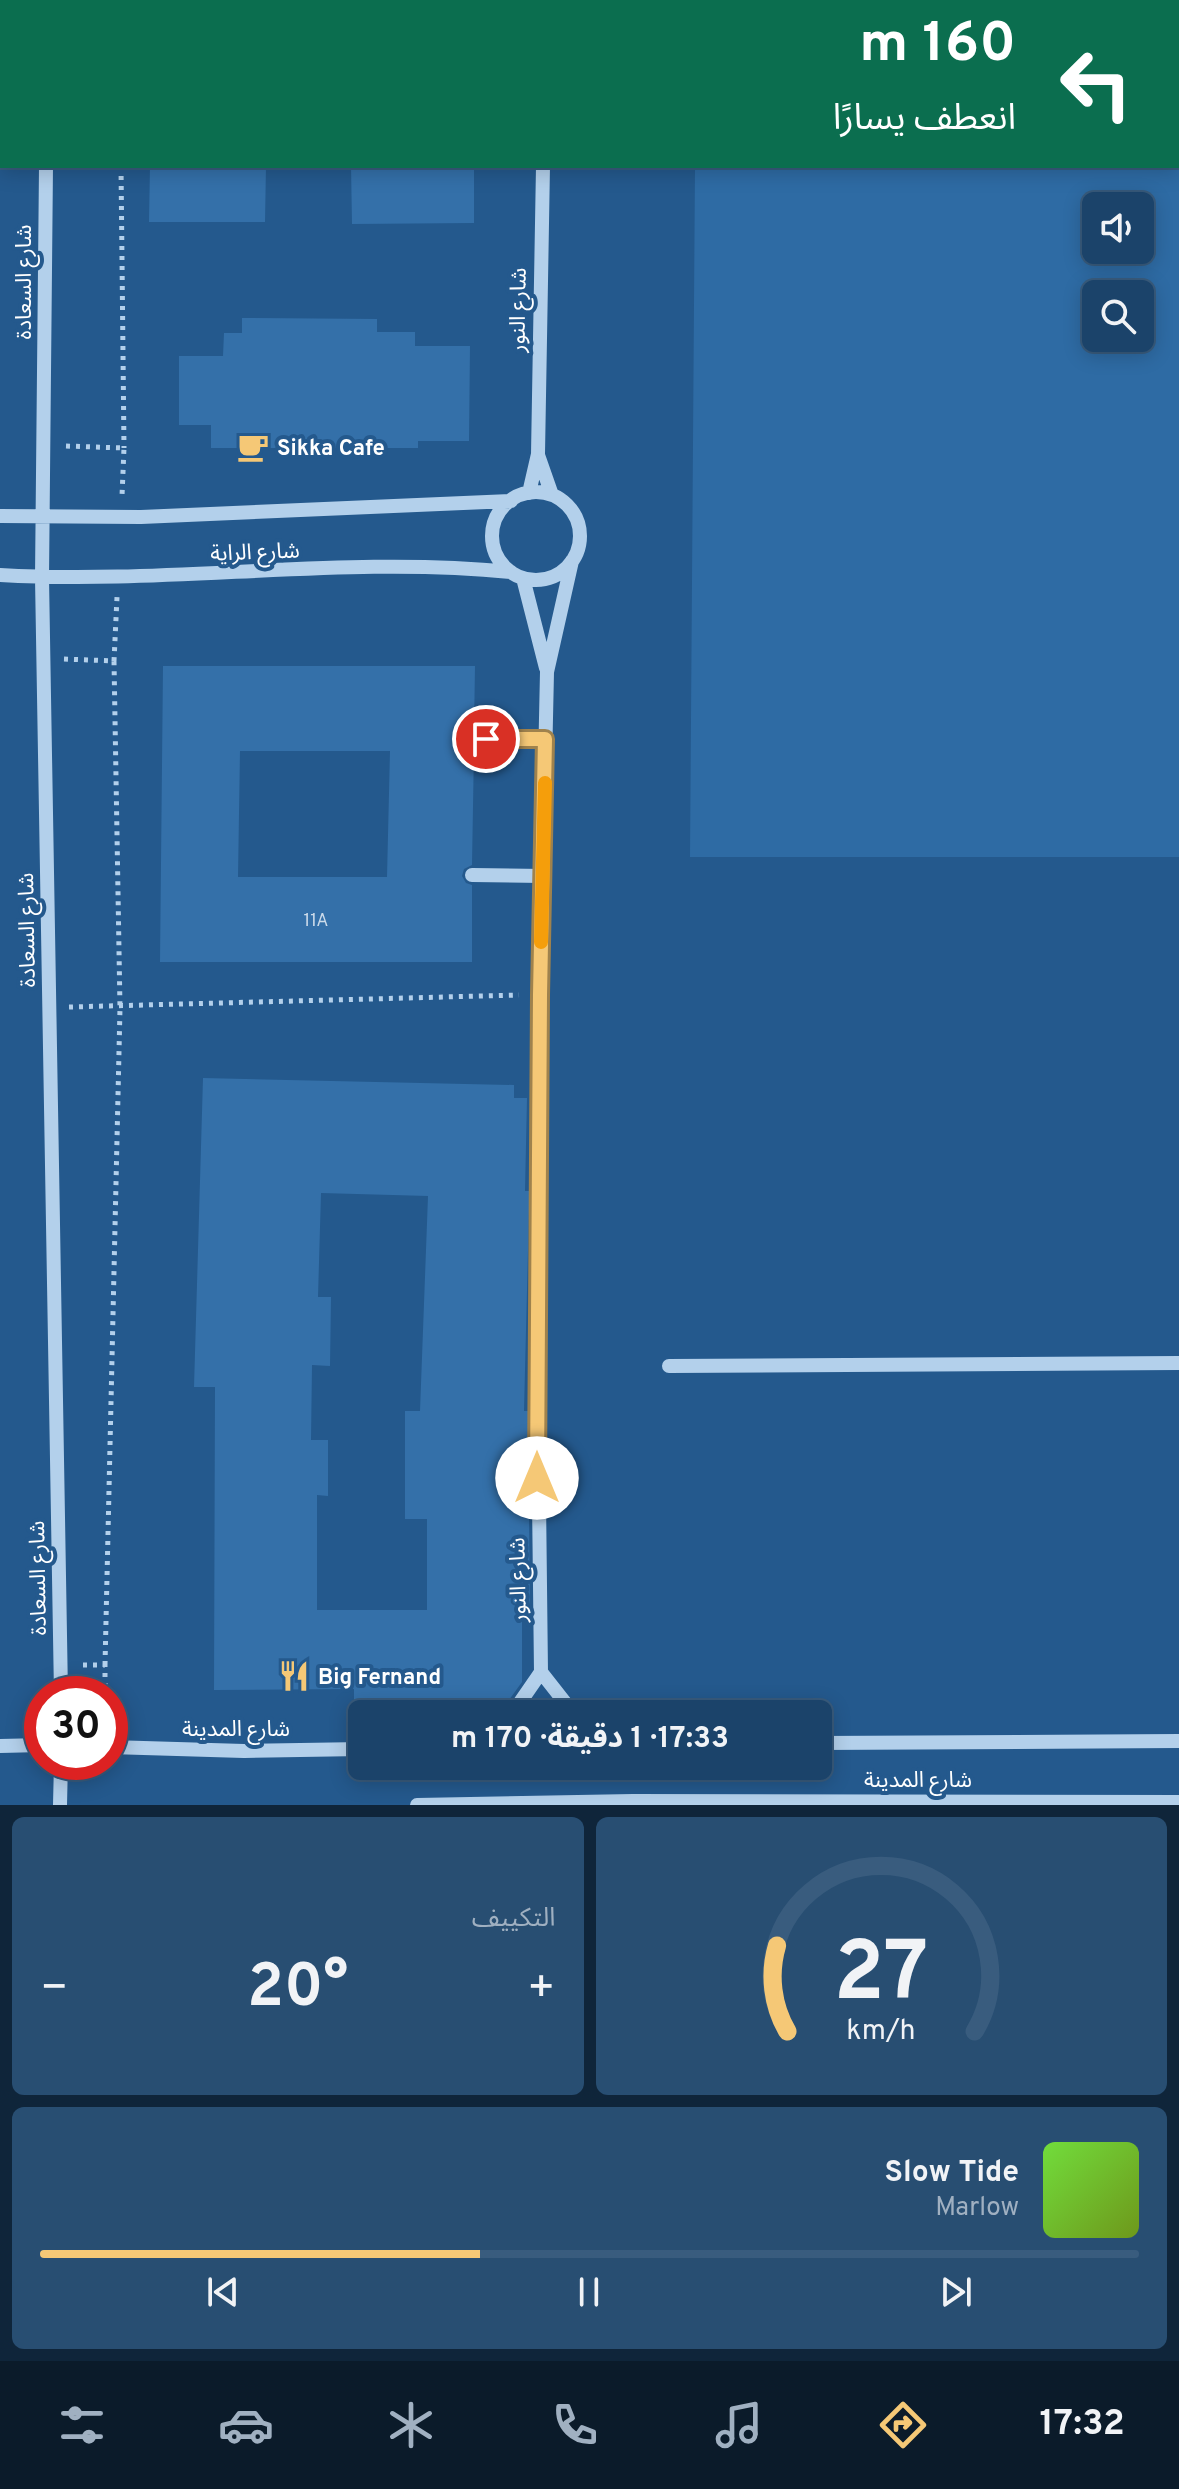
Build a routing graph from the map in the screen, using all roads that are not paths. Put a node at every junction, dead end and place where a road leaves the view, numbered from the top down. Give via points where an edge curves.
1 (46, 168) edge
2 (543, 168) edge
3 (538, 454) junction
4 (529, 493) junction
5 (552, 495) junction
6 (511, 501) junction
7 (0, 516) edge
8 (44, 518) junction
9 (572, 561) junction
10 (0, 575) edge
11 (517, 575) junction
12 (42, 578) junction
13 (547, 672) junction
14 (474, 739) dead end
15 (545, 739) junction
16 (472, 875) dead end
17 (543, 876) junction
18 (1179, 1363) edge
19 (669, 1366) dead end
20 (541, 1672) junction
21 (61, 1676) edge
22 (522, 1700) edge
23 (563, 1700) edge
24 (1179, 1741) edge
25 (832, 1743) edge
26 (24, 1745) edge
27 (0, 1746) edge
28 (128, 1748) edge
29 (348, 1749) edge
30 (61, 1780) edge
31 (1179, 1802) edge
32 (945, 1803) edge
33 (1058, 1803) edge
34 (60, 1805) edge
35 (417, 1805) edge

1 - 8 street, شارع السعادة
2 - 3 street, شارع النور
3 - 4 street, شارع النور
3 - 5 street, شارع النور
4 - 5 street
4 - 6 street
5 - 9 street via 573,511 579,524
6 - 8 street, شارع الراية
6 - 11 street via 501,511 492,536 495,550
7 - 8 street, شارع الراية
8 - 12 street, شارع السعادة
9 - 11 street via 550,578
9 - 13 street
10 - 12 street, شارع الراية
11 - 12 street, شارع الراية via 440,567
11 - 13 street
12 - 21 street, شارع السعادة
13 - 15 street, شارع النور
14 - 15 street
15 - 17 street, شارع النور
16 - 17 street
17 - 20 street, شارع النور via 537,1478
18 - 19 street
20 - 22 street
20 - 23 street
24 - 25 street, شارع المدينة
26 - 27 street
28 - 29 street, شارع المدينة
30 - 34 street
31 - 33 street, شارع المدينة
32 - 33 street, شارع المدينة
32 - 35 street, شارع المدينة

